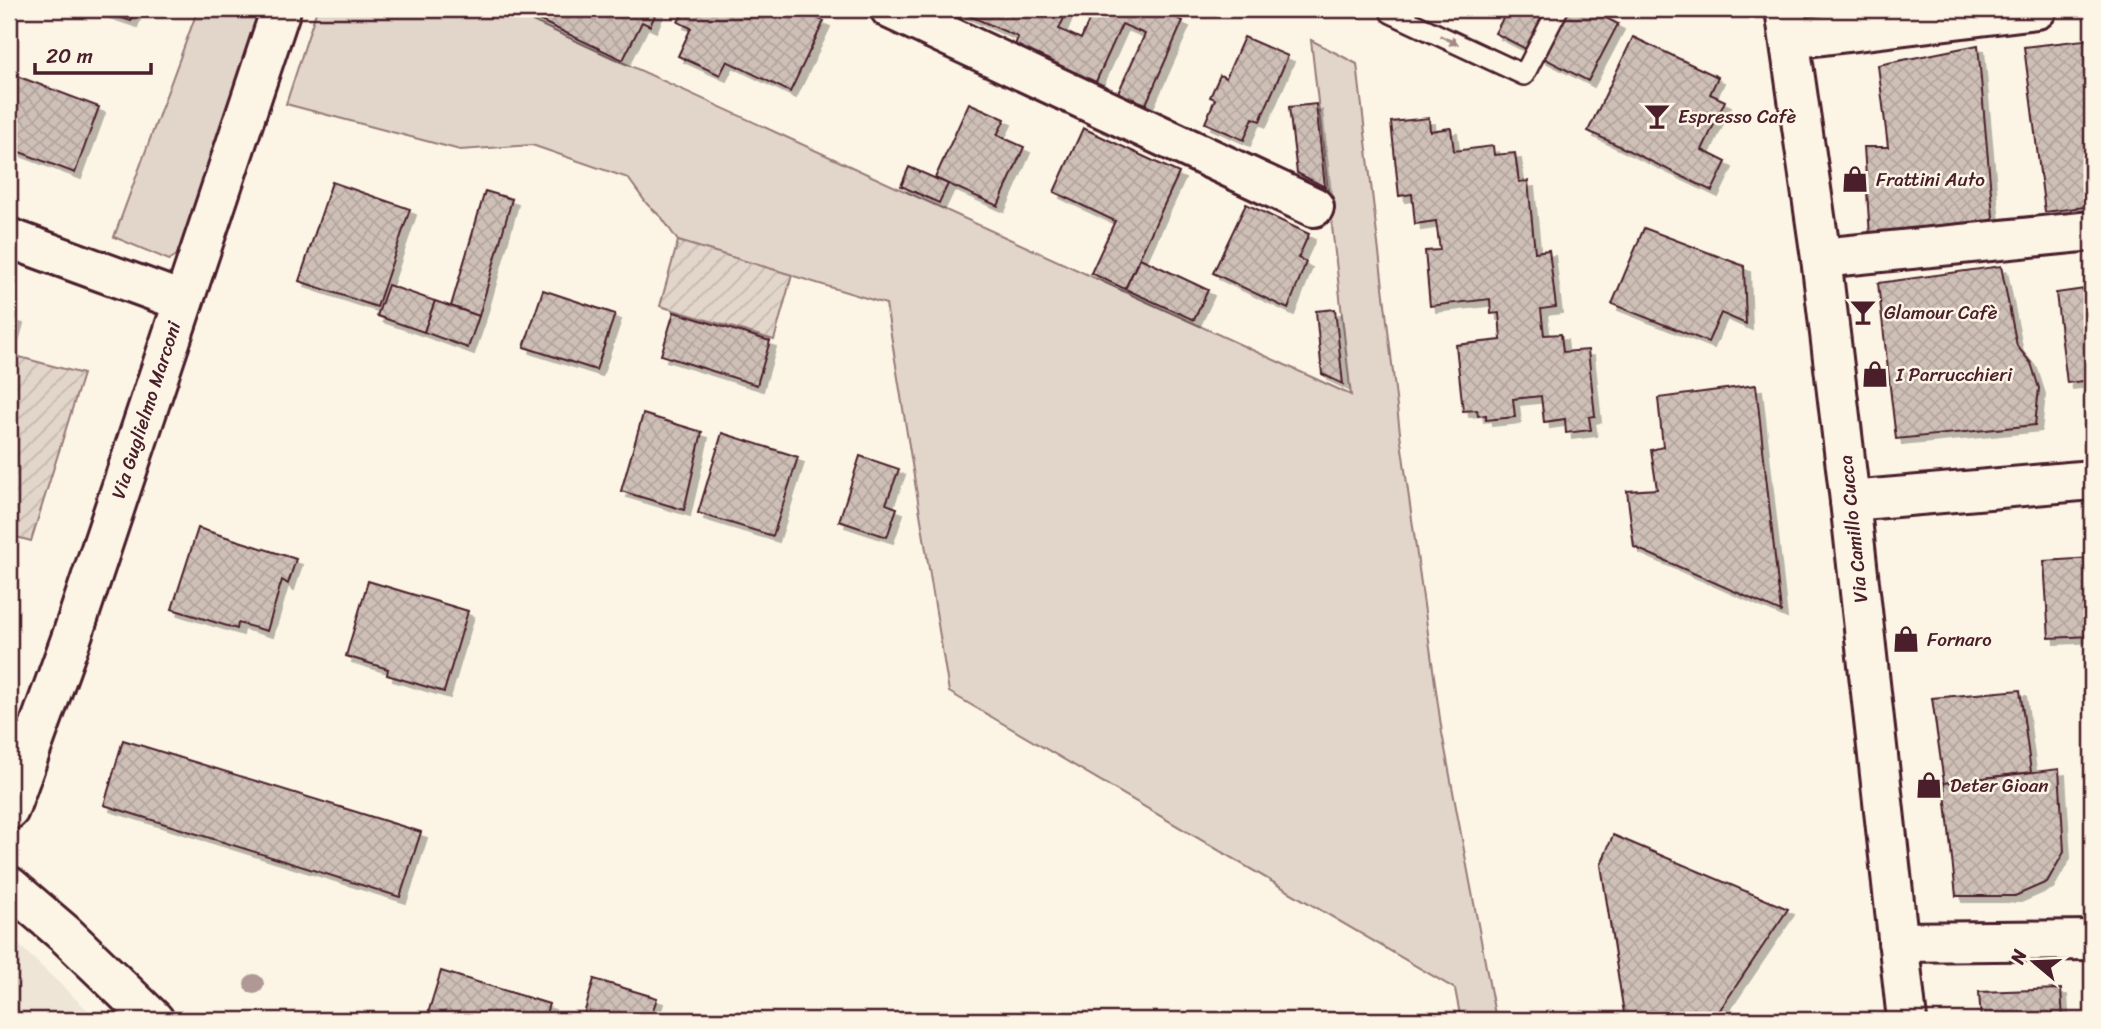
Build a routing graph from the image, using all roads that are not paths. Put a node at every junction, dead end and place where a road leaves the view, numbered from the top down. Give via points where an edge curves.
1 (281, 9) edge
2 (890, 9) edge
3 (1391, 9) edge
4 (1558, 9) edge
5 (2037, 9) edge
6 (1782, 19) edge
7 (1314, 207) dead end
8 (2092, 231) edge
9 (9, 238) edge
10 (1821, 258) junction
11 (182, 301) junction
12 (2092, 480) edge
13 (1850, 501) junction
14 (9, 810) edge
15 (9, 886) edge
16 (2092, 940) edge
17 (1898, 942) junction
18 (154, 1020) edge
19 (1907, 1020) edge

1 - 11 street, Via Guglielmo Marconi
2 - 7 street
3 -> 4 lane via 1391,13 1524,75
5 - 6 street
6 - 10 street, Via Camillo Cucca
8 - 10 street
9 - 11 street
10 - 13 street, Via Camillo Cucca
11 - 14 street, Via Guglielmo Marconi via 72,636
12 - 13 street
13 - 17 street, Via Camillo Cucca
15 - 18 street
16 - 17 street
17 - 19 street, Via Camillo Cucca

